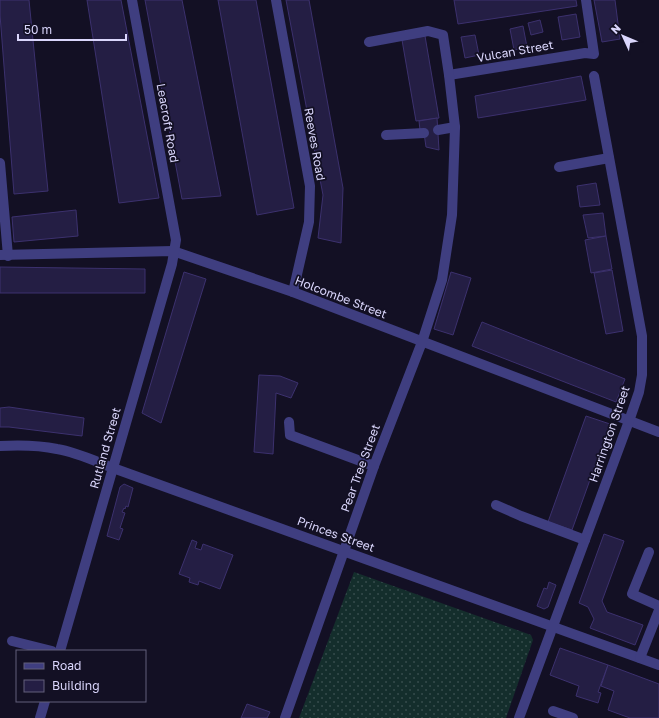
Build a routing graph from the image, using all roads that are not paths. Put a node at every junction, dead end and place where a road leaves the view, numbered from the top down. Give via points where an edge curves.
1 (132, 0) edge
2 (276, 0) edge
3 (586, 0) edge
4 (369, 42) dead end
5 (449, 75) junction
6 (594, 76) dead end
7 (455, 127) junction
8 (438, 130) dead end
9 (424, 133) dead end
10 (386, 135) dead end
11 (609, 158) junction
12 (0, 163) edge
13 (559, 167) dead end
14 (173, 251) junction
15 (4, 255) edge
16 (293, 292) junction
17 (422, 342) junction
18 (630, 421) junction
19 (289, 422) dead end
20 (659, 432) edge
21 (0, 446) edge
22 (374, 466) junction
23 (113, 468) junction
24 (496, 505) dead end
25 (585, 540) junction
26 (343, 550) junction
27 (649, 552) dead end
28 (659, 606) edge
29 (659, 610) edge
30 (552, 626) junction
31 (12, 641) dead end
32 (48, 650) edge
33 (60, 650) edge
34 (640, 658) junction
35 (659, 665) edge
36 (45, 702) edge
37 (553, 711) dead end
38 (40, 718) edge
39 (285, 718) edge
40 (519, 718) edge
41 (574, 718) edge

1 - 14 street, Leacroft Road via 176,240
2 - 16 street, Reeves Road via 310,186 309,222
3 - 5 street, Vulcan Street via 589,54
4 - 5 street, Pear Tree Street via 428,31 443,35
5 - 7 street, Pear Tree Street
6 - 11 street, Harrington Street
7 - 8 street
7 - 17 street, Pear Tree Street via 452,215 442,280
9 - 10 street
11 - 13 street
11 - 18 street, Harrington Street via 642,336 642,375
12 - 15 street
14 - 15 street, Holcombe Street
14 - 16 street, Holcombe Street
14 - 23 street, Rutland Street via 172,264
16 - 17 street, Holcombe Street
17 - 18 street, Holcombe Street
17 - 22 street, Pear Tree Street
18 - 20 street, Holcombe Street
18 - 25 street, Harrington Street
19 - 22 street via 290,435
21 - 23 street, Princes Street via 22,445 56,449
22 - 26 street, Pear Tree Street
23 - 26 street, Princes Street
23 - 33 street, Rutland Street
24 - 25 street
25 - 30 street, Harrington Street
26 - 30 street, Princes Street
26 - 39 street, Pear Tree Street
27 - 28 street via 632,594
29 - 34 street
30 - 34 street, Princes Street
30 - 40 street, Harrington Street
31 - 32 street
34 - 35 street, Princes Street
36 - 38 street
37 - 41 street

